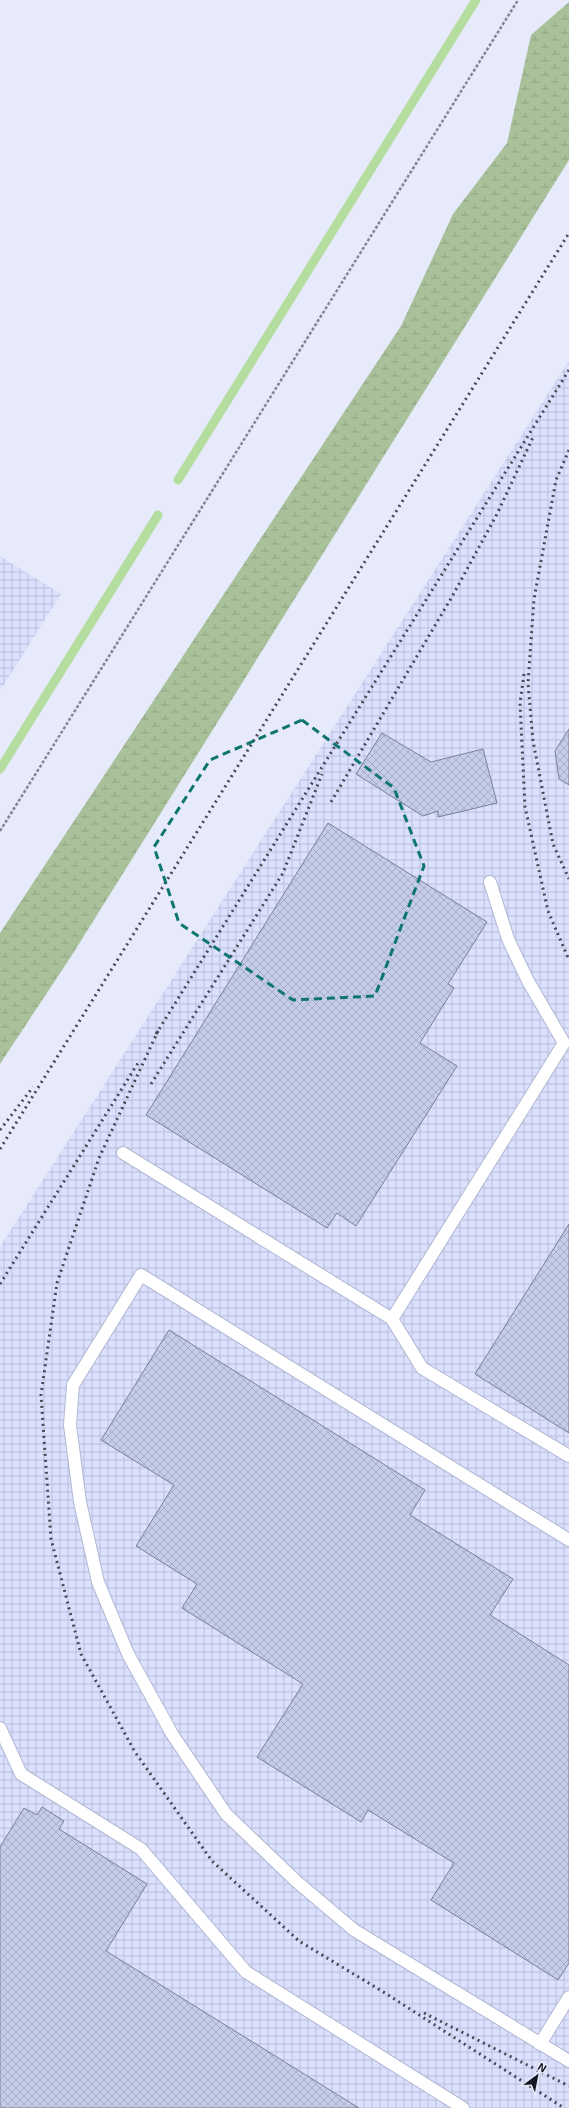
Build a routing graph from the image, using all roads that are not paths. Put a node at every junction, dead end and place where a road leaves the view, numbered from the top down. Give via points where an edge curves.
1 (490, 882) dead end
2 (123, 1153) dead end
3 (392, 1319) junction
4 (569, 1456) edge
5 (569, 1540) edge
6 (0, 1728) edge
7 (569, 1997) edge
8 (540, 2044) junction
9 (569, 2061) edge
10 (463, 2108) edge

1 - 3 lane via 508,939 528,981 564,1043
2 - 3 lane
3 - 4 lane via 422,1368
5 - 8 lane via 141,1275 73,1385 70,1425 80,1502 98,1582 128,1654 165,1720 226,1814 296,1881 354,1930
6 - 10 lane via 21,1774 141,1848 246,1972
7 - 8 lane
8 - 9 lane

